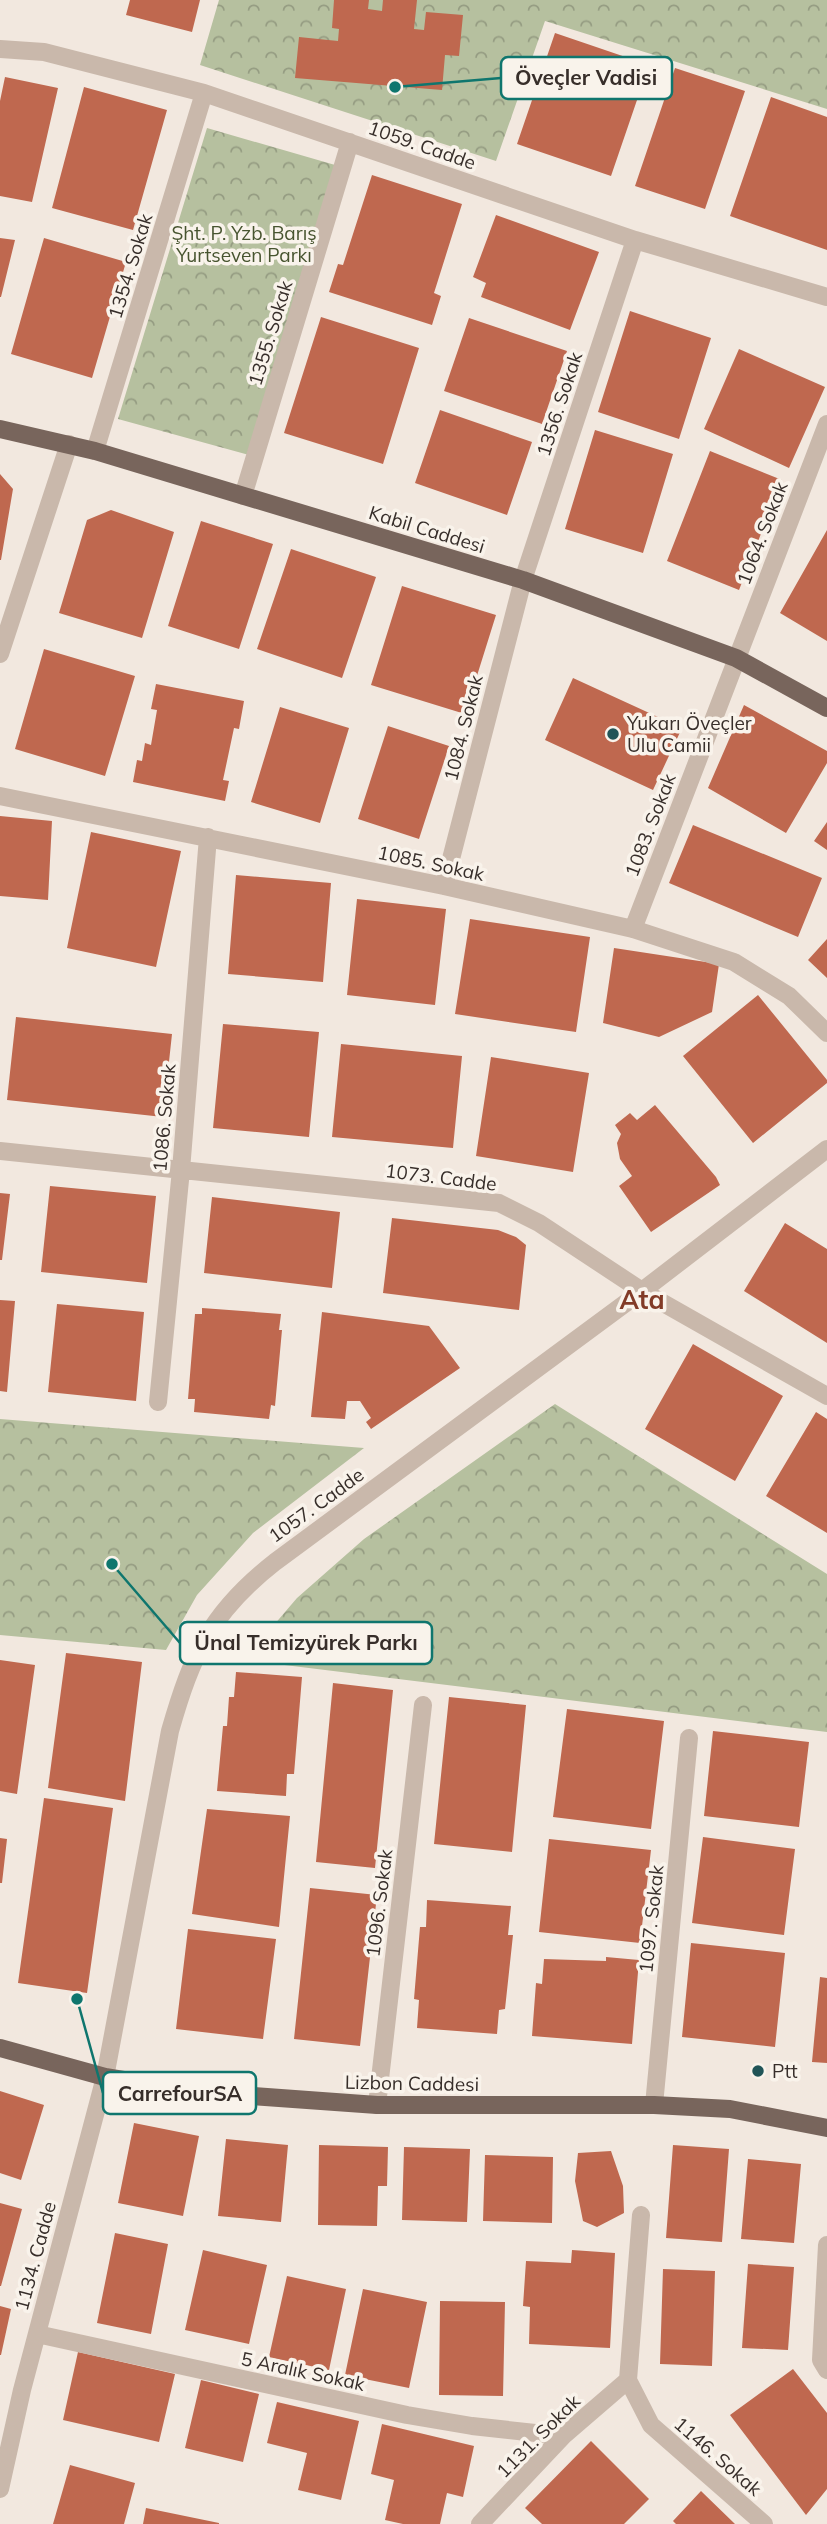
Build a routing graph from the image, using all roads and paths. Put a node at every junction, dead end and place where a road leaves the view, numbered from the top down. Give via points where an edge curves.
1 (0, 49) edge
2 (204, 93) junction
3 (349, 142) junction
4 (635, 240) junction
5 (827, 297) edge
6 (827, 424) edge
7 (0, 429) edge
8 (69, 444) junction
9 (95, 451) junction
10 (243, 496) junction
11 (523, 580) junction
12 (0, 654) edge
13 (736, 658) junction
14 (827, 708) edge
15 (0, 796) edge
16 (208, 837) junction
17 (444, 886) junction
18 (633, 929) junction
19 (827, 1033) edge
20 (827, 1149) edge
21 (0, 1152) edge
22 (181, 1170) junction
23 (642, 1291) junction
24 (827, 1396) edge
25 (158, 1402) dead end
26 (423, 1705) dead end
27 (690, 1738) dead end
28 (0, 2048) edge
29 (105, 2077) junction
30 (377, 2105) junction
31 (654, 2105) junction
32 (827, 2128) edge
33 (641, 2215) dead end
34 (827, 2245) edge
35 (37, 2334) junction
36 (827, 2370) edge
37 (628, 2380) junction
38 (563, 2436) junction
39 (5, 2439) edge
40 (0, 2488) edge
41 (480, 2524) edge
42 (764, 2524) edge

1 - 2 street, 1059. Cadde via 44,52
2 - 3 street, 1059. Cadde
2 - 9 street, 1354. Sokak
3 - 4 street, 1059. Cadde
3 - 10 street, 1355. Sokak
4 - 5 street, 1059. Cadde
4 - 11 street, 1356. Sokak
6 - 13 street, 1064. Sokak
7 - 8 main road, Kabil Caddesi
8 - 9 main road, Kabil Caddesi
8 - 12 street
9 - 10 main road, Kabil Caddesi
10 - 11 main road, Kabil Caddesi
11 - 13 main road, Kabil Caddesi
11 - 17 street, 1084. Sokak
13 - 14 main road, Kabil Caddesi
13 - 18 street, 1083. Sokak
15 - 16 street, 1085. Sokak
16 - 17 street, 1085. Sokak
16 - 22 street, 1086. Sokak
17 - 18 street, 1085. Sokak
18 - 19 street, 1085. Sokak via 734,962 789,996
20 - 23 street, 1057. Cadde
21 - 22 street, 1073. Cadde
22 - 23 street, 1073. Cadde via 499,1203 578,1247
22 - 25 street, 1086. Sokak
23 - 24 street, 1073. Cadde
23 - 29 street, 1057. Cadde via 245,1585 217,1618 181,1692 170,1731
26 - 30 street, 1096. Sokak
27 - 31 street, 1097. Sokak
28 - 29 main road, Lizbon Caddesi
29 - 30 main road, Lizbon Caddesi via 197,2092
29 - 35 street, 1134. Cadde
30 - 31 main road, Lizbon Caddesi
31 - 32 main road, Lizbon Caddesi via 730,2109
33 - 37 street
34 - 36 street via 821,2360
35 - 38 street, 5 Aralık Sokak via 408,2415
35 - 39 street, 1134. Cadde
37 - 38 street, 1131. Sokak
37 - 42 street, 1146. Sokak via 651,2425
38 - 41 street, 1131. Sokak
39 - 40 street, 1134. Cadde

